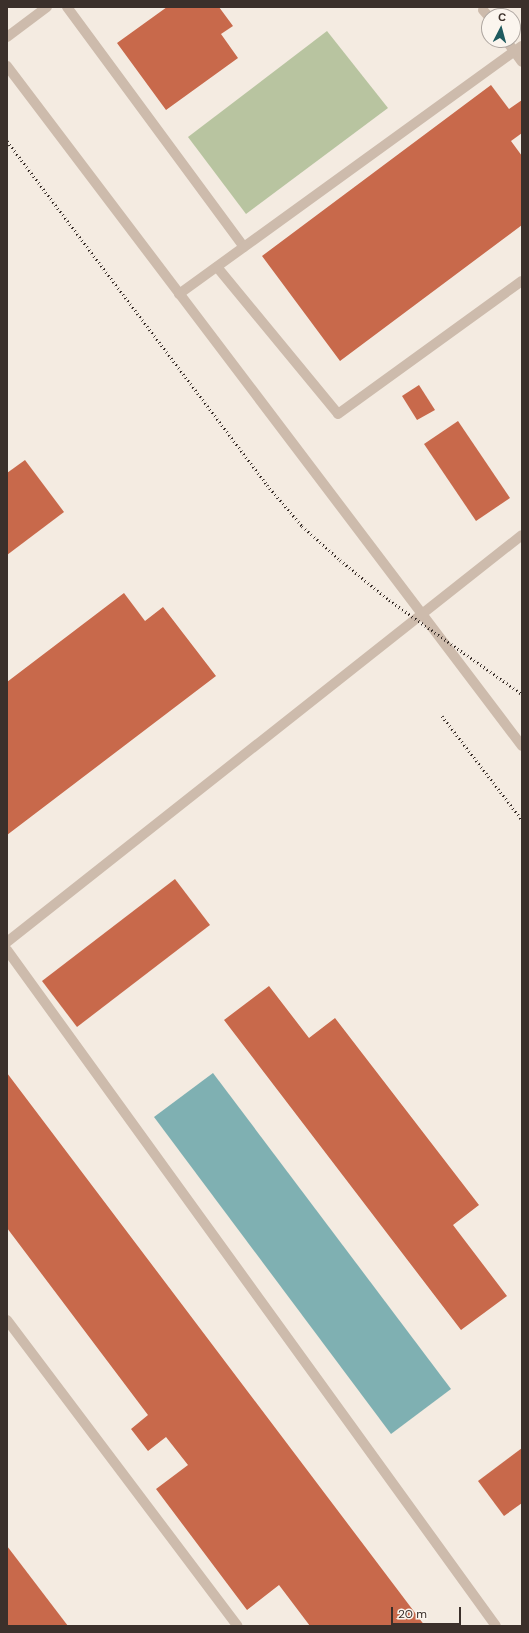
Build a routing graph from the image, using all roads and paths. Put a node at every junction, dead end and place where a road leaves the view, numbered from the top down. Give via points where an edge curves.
1 (47, 7) edge
2 (67, 7) edge
3 (7, 37) edge
4 (518, 49) edge
5 (522, 62) edge
6 (7, 66) edge
7 (10, 77) edge
8 (244, 248) junction
9 (217, 267) junction
10 (522, 281) edge
11 (179, 294) junction
12 (522, 535) edge
13 (420, 613) junction
14 (522, 746) edge
15 (7, 942) edge
16 (7, 950) edge
17 (7, 1320) edge
18 (238, 1626) edge
19 (496, 1626) edge

1 - 3 lane
2 - 8 lane
4 - 5 lane
4 - 8 lane
6 - 7 lane
7 - 11 lane
8 - 9 lane
9 - 10 lane via 338,414
9 - 11 lane
11 - 13 lane
12 - 13 lane
13 - 14 lane
13 - 15 lane
16 - 19 lane
17 - 18 lane

